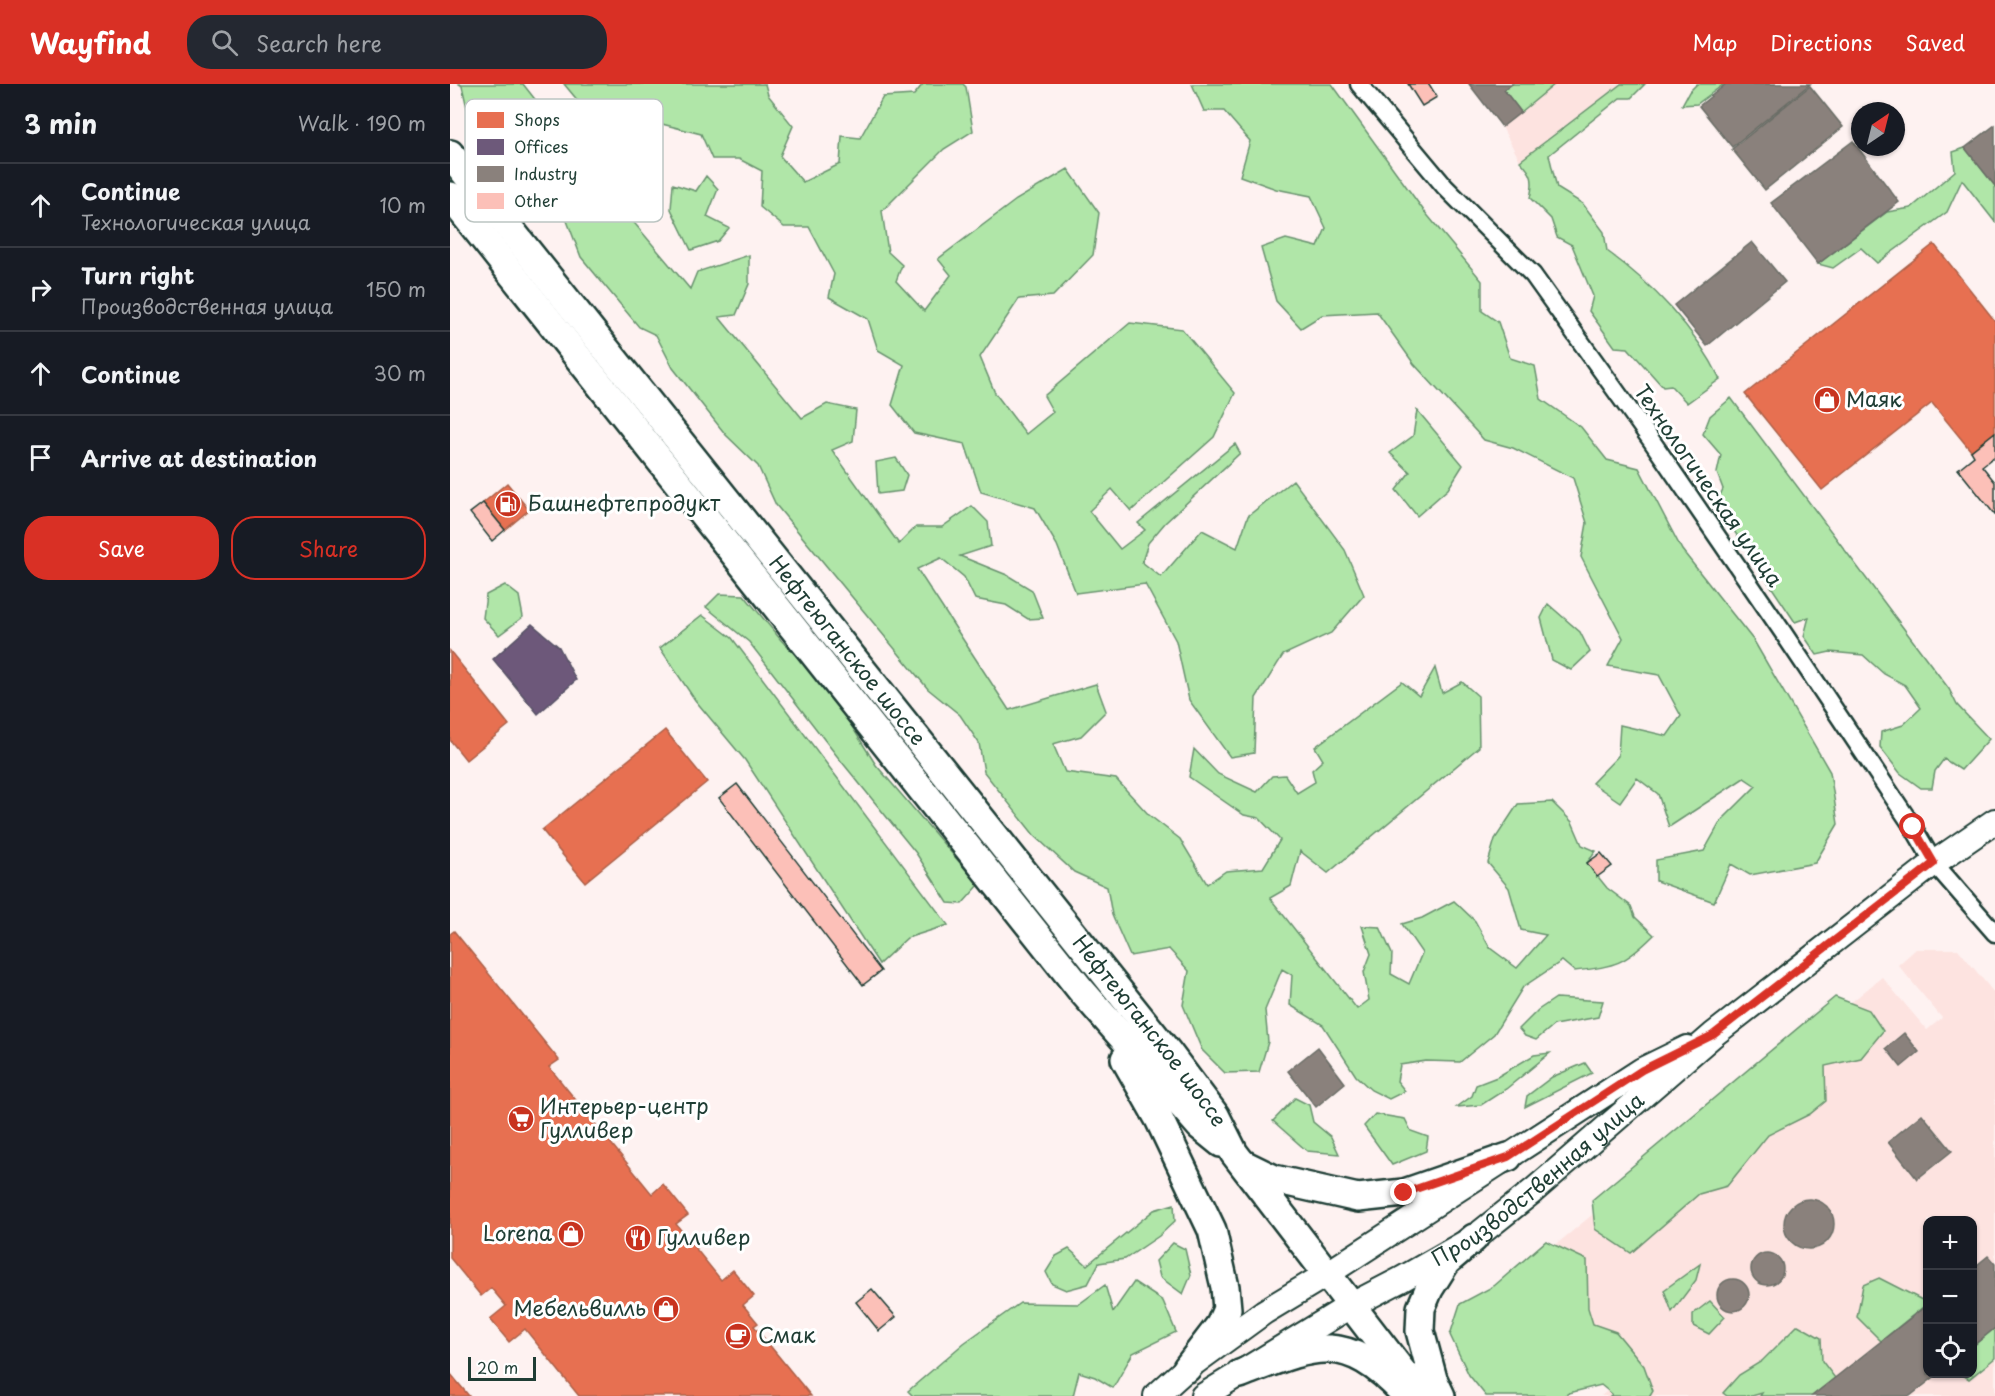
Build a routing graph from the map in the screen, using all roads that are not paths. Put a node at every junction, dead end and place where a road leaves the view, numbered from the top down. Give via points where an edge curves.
1 (1359, 84) edge
2 (450, 154) edge
3 (465, 173) edge
4 (450, 196) edge
5 (465, 215) edge
6 (471, 222) edge
7 (504, 222) edge
8 (1995, 821) edge
9 (1934, 863) junction
10 (1995, 933) edge
11 (1081, 990) junction
12 (1713, 1035) junction
13 (1508, 1157) junction
14 (1238, 1159) junction
15 (1474, 1238) junction
16 (1327, 1274) junction
17 (1350, 1305) junction
18 (1186, 1368) junction
19 (1240, 1374) junction
20 (1156, 1396) edge
21 (1203, 1396) edge
22 (1407, 1396) edge
23 (1421, 1396) edge
24 (1441, 1396) edge

1 - 9 street, Технологическая улица via 1445,188 1533,275 1651,440
2 - 3 main road, Нефтеюганское шоссе
4 - 5 main road, Нефтеюганское шоссе
6 - 11 main road, Нефтеюганское шоссе
7 - 14 main road, Нефтеюганское шоссе via 1170,1055 1215,1115
8 - 9 main road, Производственная улица
9 - 10 street, Технологическая улица
9 - 12 main road, Производственная улица
11 - 14 main road, Нефтеюганское шоссе via 1200,1126
11 - 18 main road via 1139,1080 1212,1230 1226,1287 1227,1309 1220,1325
12 - 13 main road, Производственная улица via 1642,1070
12 - 15 main road, Производственная улица
13 - 14 main road via 1404,1193 1358,1198 1274,1179
13 - 16 main road, Производственная улица
14 - 16 main road, Нефтеюганское шоссе
15 - 17 main road, Производственная улица
15 - 24 main road via 1446,1262 1421,1308 1420,1331
16 - 17 main road, Нефтеюганское шоссе
16 - 18 main road, Производственная улица via 1264,1312
17 - 19 main road, Производственная улица
17 - 23 main road, Нефтеюганское шоссе
18 - 20 main road, Производственная улица
19 - 21 main road, Производственная улица
19 - 22 main road via 1294,1353 1331,1348 1350,1352 1370,1364

